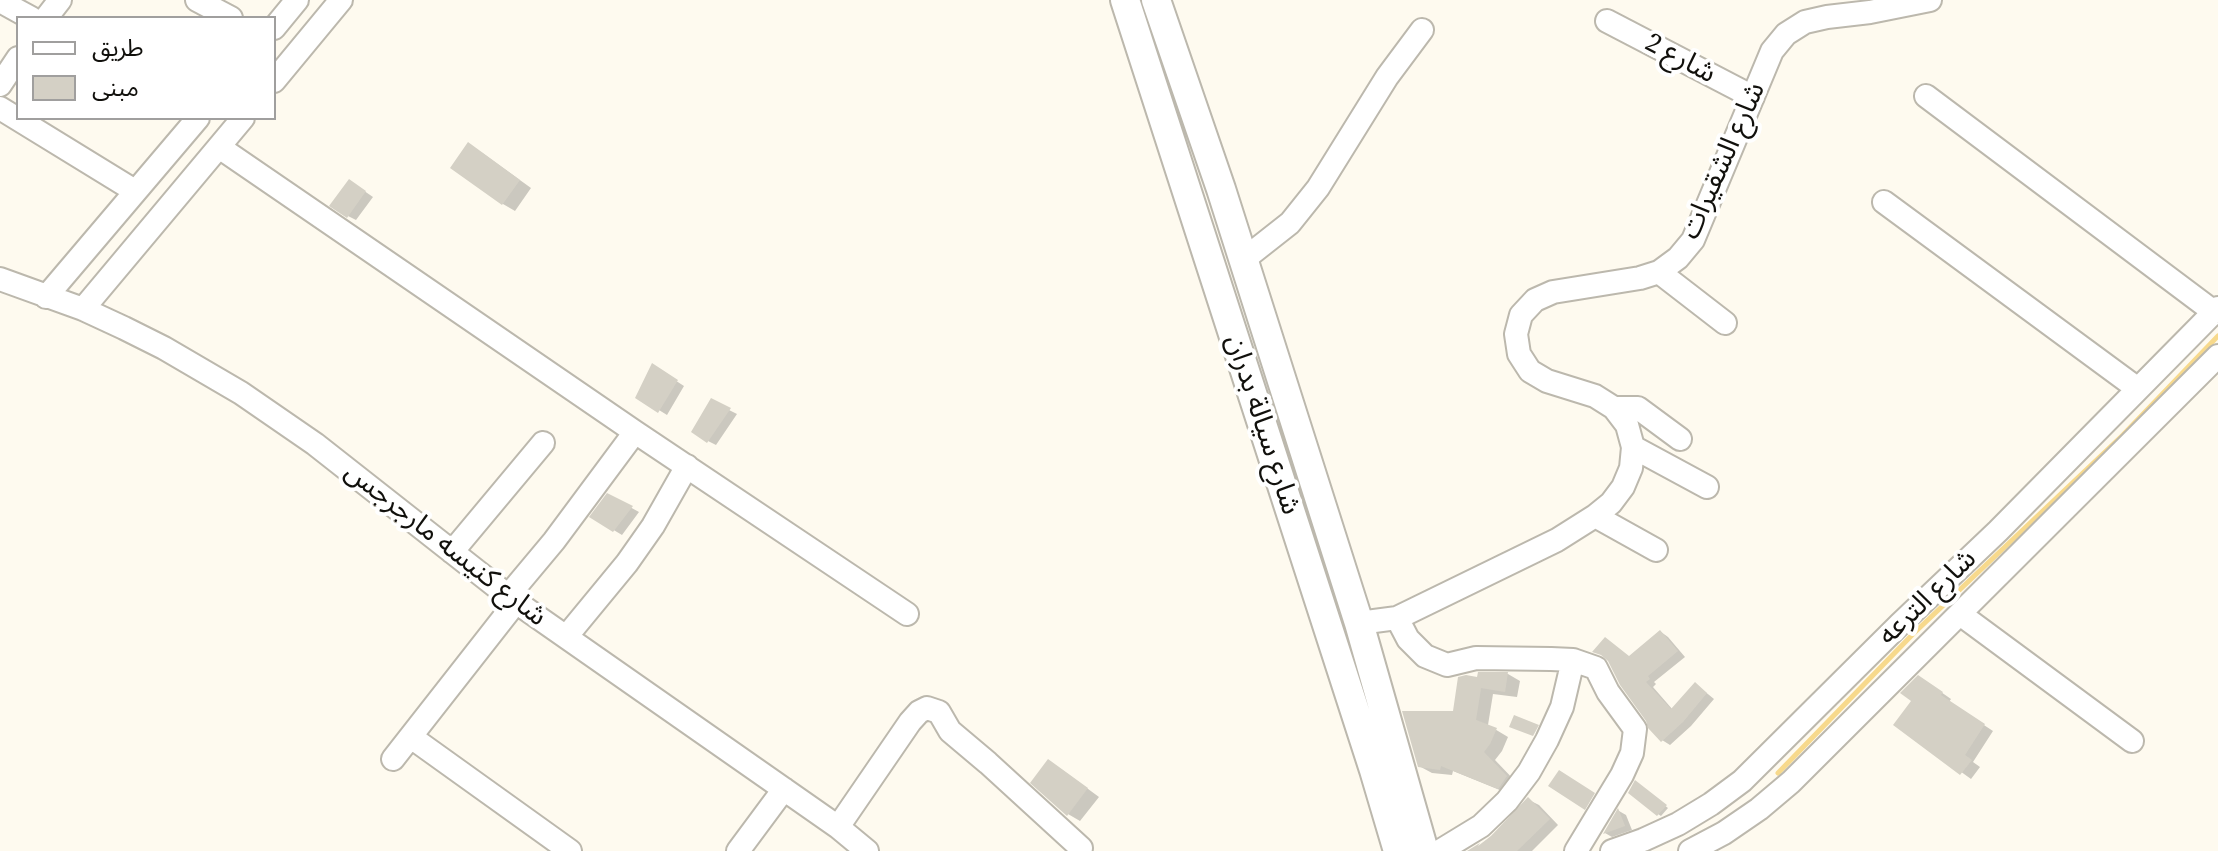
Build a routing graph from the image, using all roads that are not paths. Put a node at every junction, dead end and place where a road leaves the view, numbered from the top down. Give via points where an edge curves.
1 (60, 0) edge
2 (197, 0) edge
3 (297, 0) edge
4 (341, 0) edge
5 (1125, 0) edge
6 (1156, 0) edge
7 (1930, 0) edge
8 (0, 1) edge
9 (1869, 6) edge
10 (27, 16) edge
11 (48, 16) edge
12 (227, 16) edge
13 (1607, 21) dead end
14 (276, 26) edge
15 (1422, 30) dead end
16 (16, 61) edge
17 (276, 79) edge
18 (0, 85) edge
19 (1926, 96) dead end
20 (1753, 97) junction
21 (20, 120) edge
22 (196, 120) edge
23 (241, 120) edge
24 (219, 147) junction
25 (1221, 189) junction
26 (135, 191) junction
27 (1884, 202) dead end
28 (1193, 208) junction
29 (1243, 260) junction
30 (1659, 272) junction
31 (0, 279) edge
32 (46, 297) junction
33 (83, 309) junction
34 (2216, 310) edge
35 (1725, 323) dead end
36 (2218, 356) edge
37 (2138, 389) junction
38 (1614, 408) junction
39 (635, 432) junction
40 (1680, 439) dead end
41 (543, 443) dead end
42 (1633, 447) junction
43 (687, 466) junction
44 (1707, 487) dead end
45 (1595, 516) junction
46 (2011, 541) junction
47 (1656, 550) dead end
48 (452, 552) junction
49 (512, 599) junction
50 (907, 614) dead end
51 (1960, 614) junction
52 (1397, 618) junction
53 (1359, 623) junction
54 (566, 637) junction
55 (1573, 660) junction
56 (411, 737) junction
57 (2132, 741) dead end
58 (393, 759) dead end
59 (784, 789) junction
60 (838, 827) junction
61 (1081, 848) dead end
62 (570, 851) edge
63 (738, 851) edge
64 (867, 851) edge
65 (1398, 851) edge
66 (1424, 851) edge
67 (1440, 851) edge
68 (1576, 851) edge
69 (1612, 851) edge
70 (1690, 851) edge

1 - 11 street
2 - 12 street
3 - 14 street
4 - 17 street
5 - 28 main road, شارع سيالة بدران
6 - 25 main road, شارع سيالة بدران
7 - 9 street, شارع الشقيرات
8 - 10 street
9 - 20 street, شارع الشقيرات via 1805,22 1786,34 1772,51
13 - 20 street, شارع 2
15 - 29 street via 1318,188 1290,223
16 - 18 street
19 - 34 street
20 - 30 street, شارع الشقيرات via 1693,240
21 - 26 street
22 - 26 street
23 - 24 street
24 - 33 street
24 - 39 street
25 - 28 main road
25 - 29 main road, شارع سيالة بدران
26 - 32 street
27 - 37 street
28 - 65 main road, شارع سيالة بدران
29 - 53 main road, شارع سيالة بدران
30 - 35 street
30 - 38 street, شارع الشقيرات via 1553,292 1535,300 1521,315 1516,334 1519,354 1530,371
31 - 32 street, شارع كنيسه مارجرجس
32 - 33 street, شارع كنيسه مارجرجس
33 - 48 street, شارع كنيسه مارجرجس via 241,393
34 - 37 street, شارع الترعه
36 - 46 street, شارع الترعه
37 - 46 street, شارع الترعه
38 - 40 street via 1638,408
38 - 42 street via 1627,425
39 - 43 street
39 - 49 street
41 - 48 street
42 - 44 street
42 - 45 street via 1623,487
43 - 50 street
43 - 54 street via 627,563
45 - 47 street
45 - 52 street
46 - 51 street, شارع الترعه
46 - 69 street, شارع الترعه via 1899,625 1742,781 1678,824
48 - 49 street, شارع كنيسه مارجرجس
49 - 54 street, شارع كنيسه مارجرجس
49 - 56 street
51 - 57 street
51 - 70 street, شارع الترعه via 1791,782 1724,833
52 - 53 street
52 - 55 street via 1416,648 1447,665 1476,658
53 - 66 main road, شارع سيالة بدران
54 - 59 street, شارع كنيسه مارجرجس
55 - 67 street via 1562,707 1529,772 1481,826
55 - 68 street via 1596,668 1635,729 1622,775
56 - 58 street
56 - 62 street
59 - 60 street, شارع كنيسه مارجرجس
59 - 63 street
60 - 61 street via 910,722 927,708 939,712 950,731
60 - 64 street, شارع كنيسه مارجرجس

